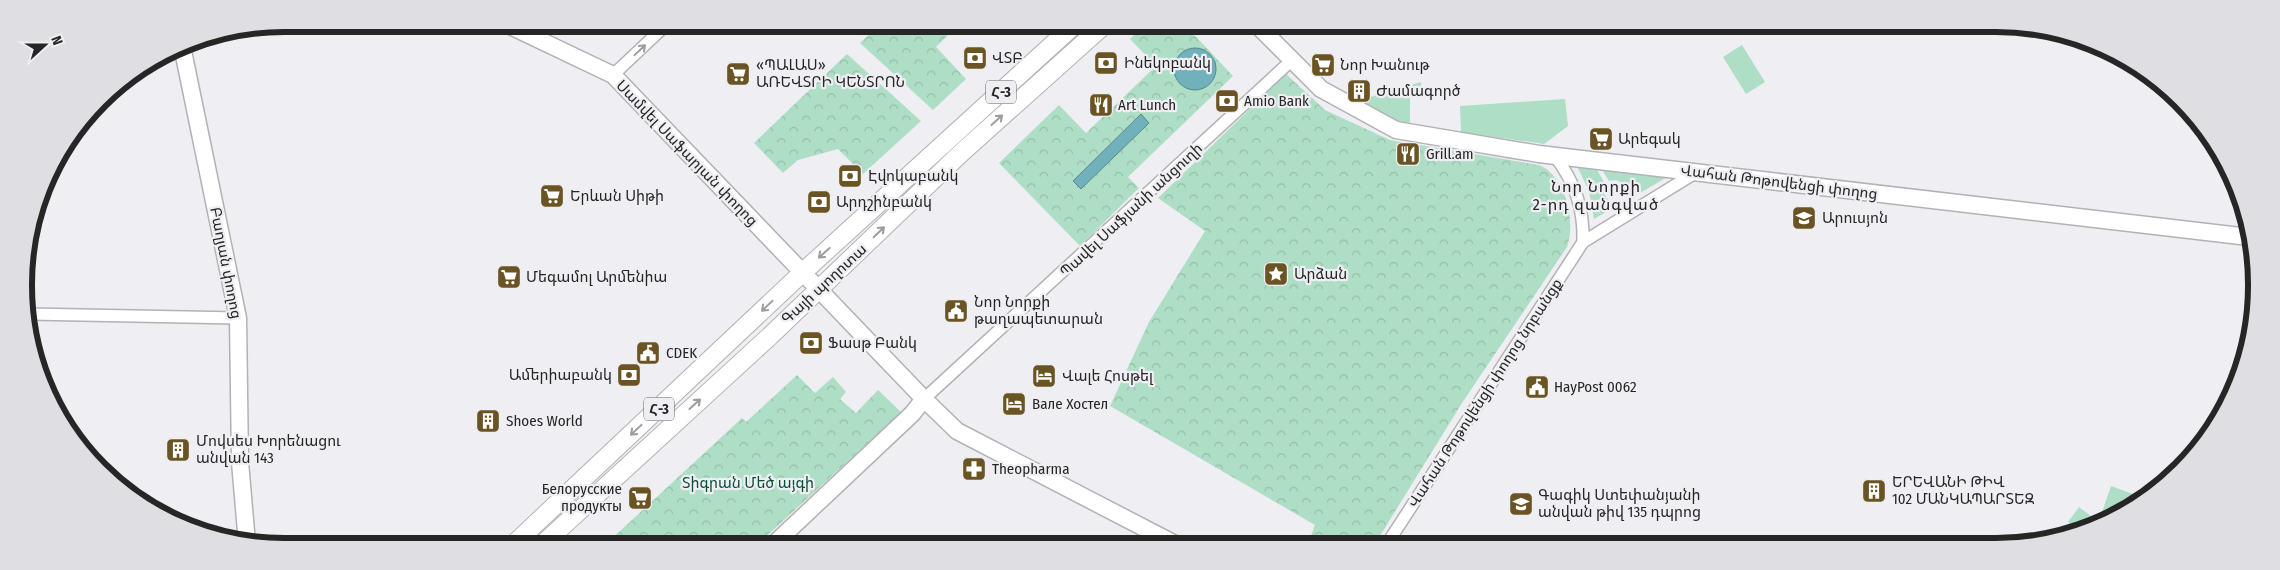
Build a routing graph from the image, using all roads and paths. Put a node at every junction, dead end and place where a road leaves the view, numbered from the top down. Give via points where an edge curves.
1 (523, 32) edge
2 (659, 32) edge
3 (1060, 32) edge
4 (1096, 32) edge
5 (1264, 32) edge
6 (184, 54) edge
7 (1292, 60) junction
8 (613, 75) junction
9 (1554, 155) junction
10 (1695, 173) junction
11 (2243, 236) edge
12 (1583, 242) junction
13 (802, 273) junction
14 (818, 289) junction
15 (35, 314) edge
16 (238, 318) junction
17 (924, 399) junction
18 (246, 534) edge
19 (520, 538) edge
20 (549, 538) edge
21 (780, 538) edge
22 (1163, 538) edge
23 (1391, 538) edge

1 - 8 street, Սամվել Սաֆարյան փողոց
8 -> 2 street
3 -> 13 main road, Գայի պողոտա / Հ-3
14 -> 4 main road, Գայի պողոտա / Հ-3 via 960,154
5 - 7 street, Վահան Թոթովենցի փողոց
6 - 16 street, Բաղյան փողոց
7 - 9 street, Վահան Թոթովենցի փողոց via 1321,89 1396,130
7 - 17 street, Պավել Սաֆյանի անցուղի
8 - 13 street, Սամվել Սաֆարյան փողոց
9 - 10 street, Վահան Թոթովենցի փողոց
9 - 12 street via 1576,189
10 - 11 street, Վահան Թոթովենցի փողոց
10 - 12 street, Վահան Թոթովենցի փողոց նրբանցք
12 - 23 street, Վահան Թոթովենցի փողոց նրբանցք
13 - 14 street, Սամվել Սաֆարյան փողոց
13 -> 19 main road, Գայի պողոտա / Հ-3
14 - 17 street, Սամվել Սաֆարյան փողոց
20 -> 14 main road, Գայի պողոտա / Հ-3
15 - 16 street
16 - 18 street, Բաղյան փողոց via 240,462
17 - 21 street
17 - 22 street, Սամվել Սաֆարյան փողոց via 957,431

